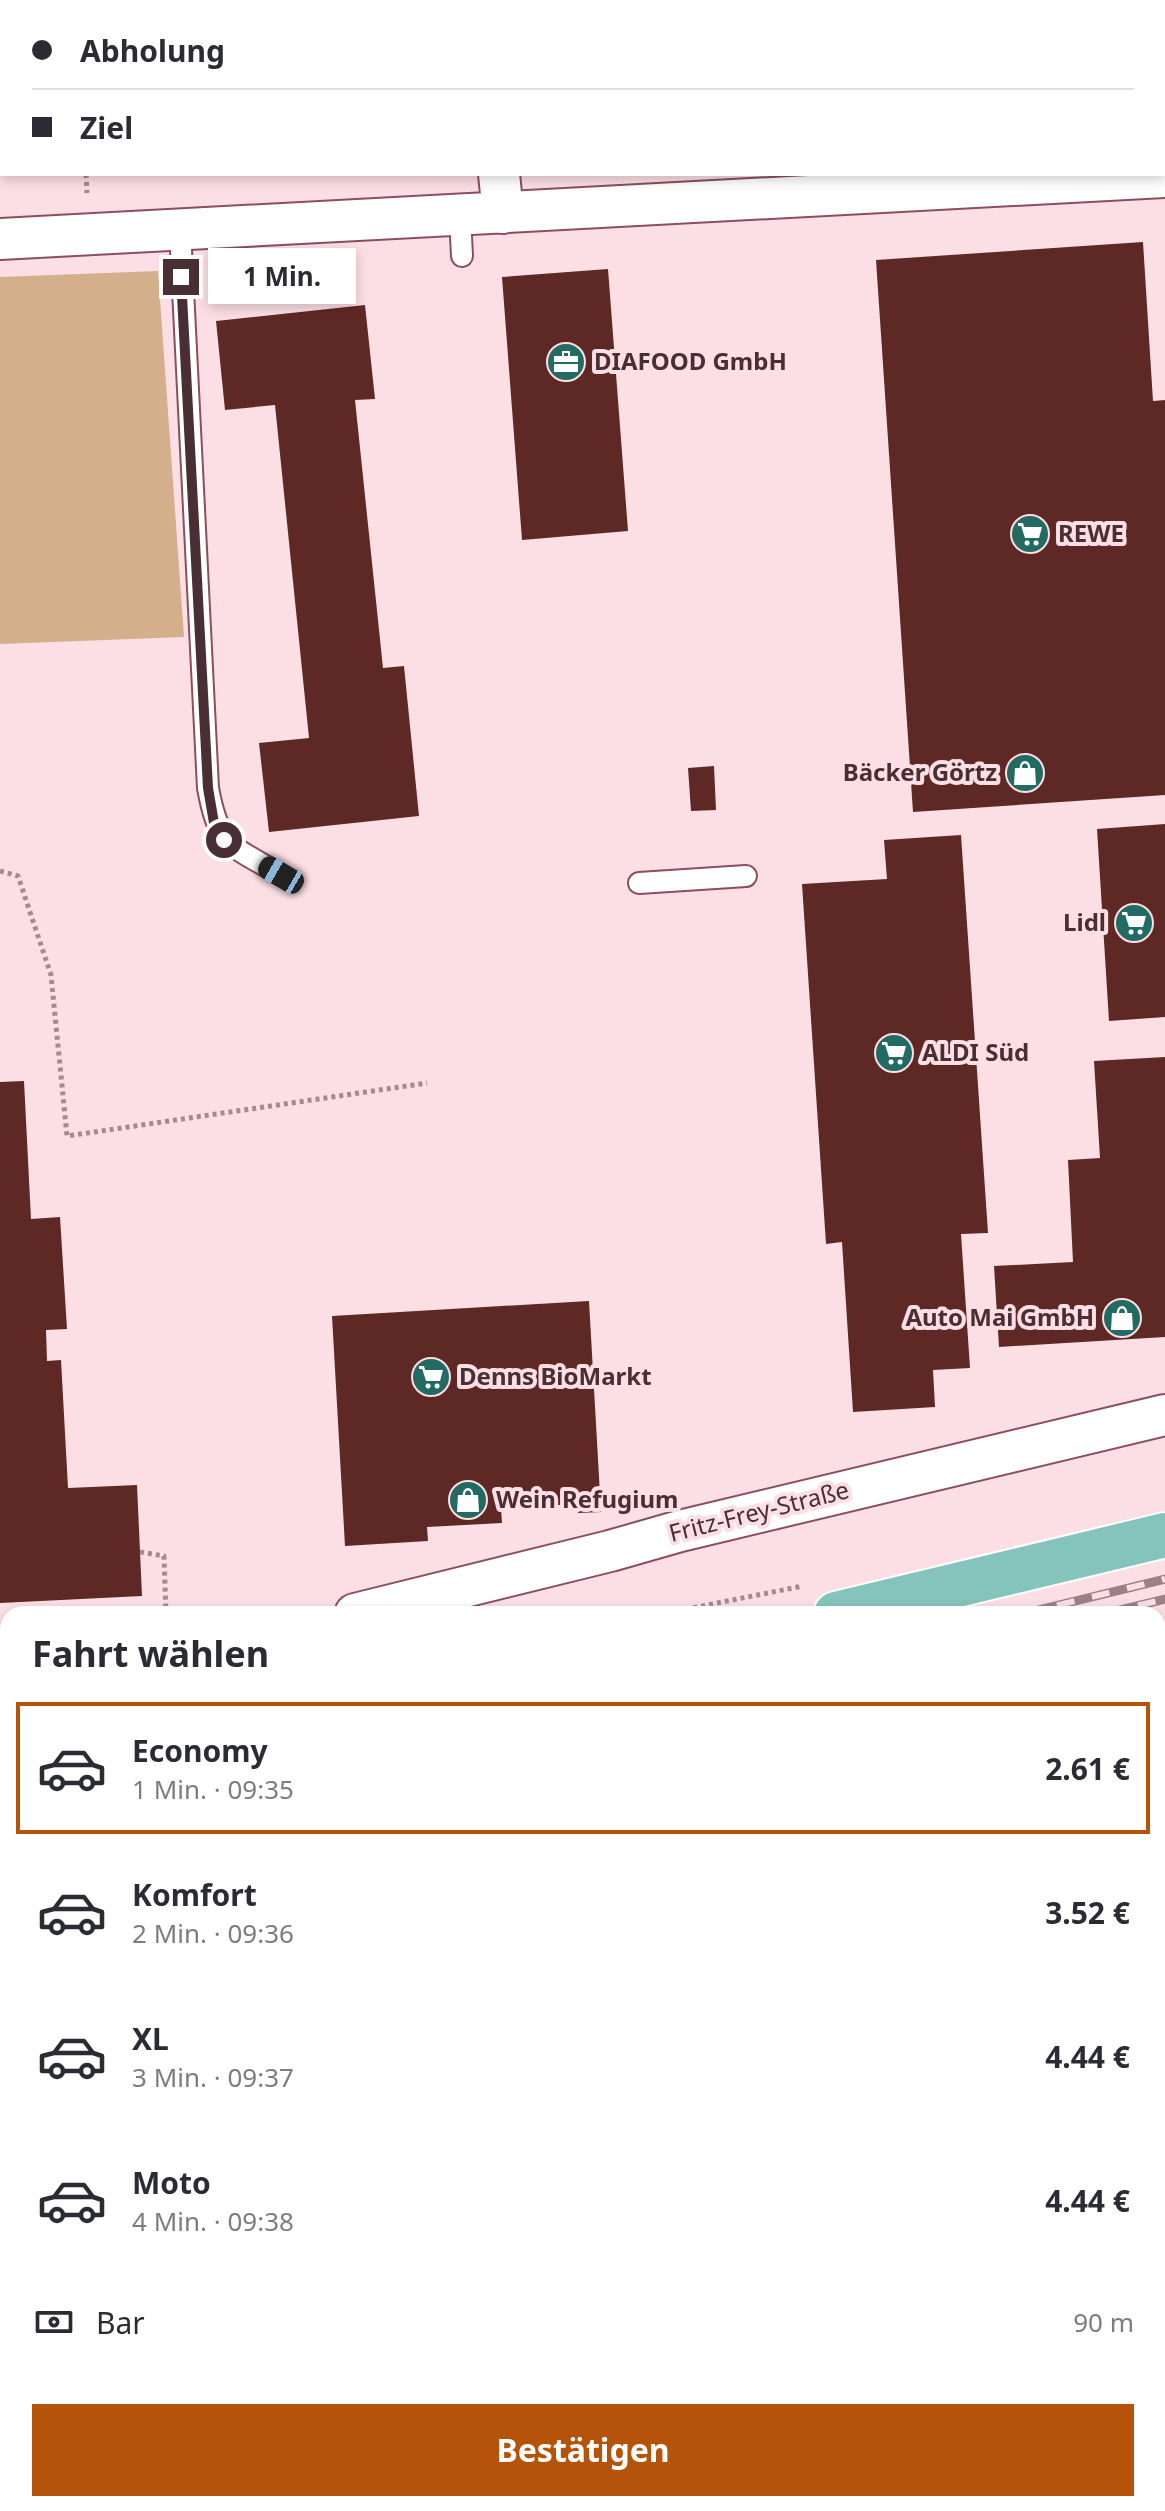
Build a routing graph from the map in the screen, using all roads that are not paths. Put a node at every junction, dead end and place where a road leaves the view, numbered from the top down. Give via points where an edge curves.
1 (499, 176) edge
2 (1165, 177) edge
3 (857, 183) edge
4 (503, 213) junction
5 (460, 216) junction
6 (180, 230) junction
7 (0, 239) edge
8 (462, 256) dead end
9 (281, 875) dead end
10 (746, 876) dead end
11 (639, 883) dead end
12 (1165, 1415) edge
13 (1165, 1535) edge
14 (387, 1606) edge
15 (869, 1606) edge

1 - 4 street
2 - 3 street
3 - 4 street
4 - 5 street
5 - 6 street
5 - 8 lane
6 - 7 street
6 - 9 lane via 208,788 214,823 224,840
10 - 11 lane
12 - 14 street, Fritz-Frey-Straße
13 - 15 main road

